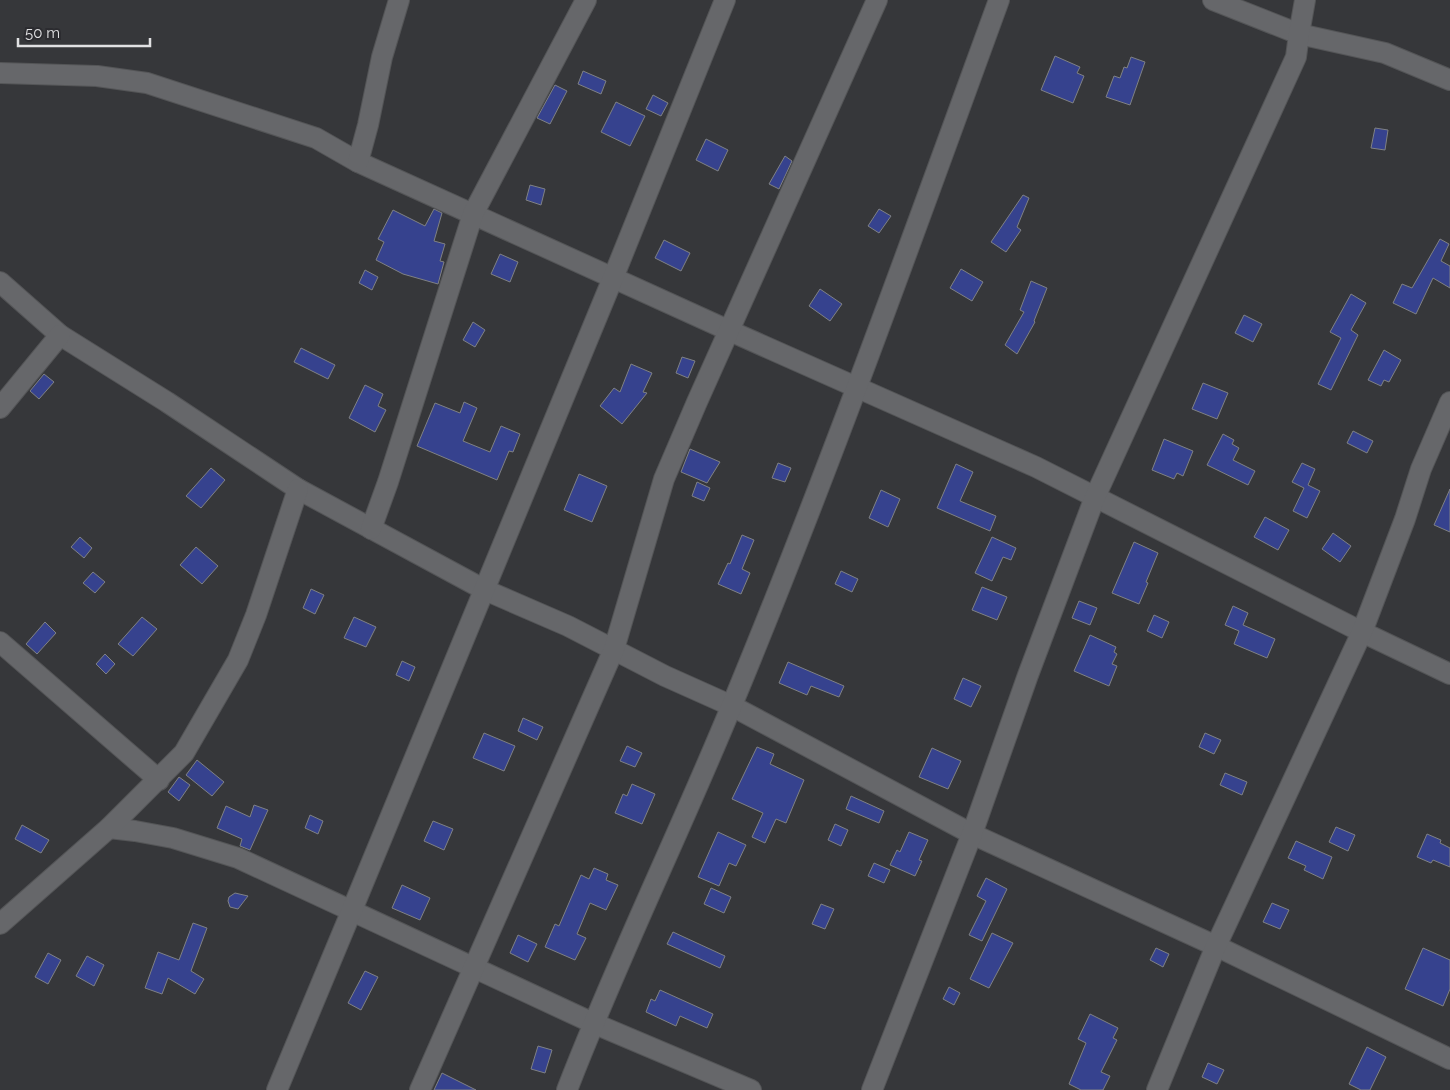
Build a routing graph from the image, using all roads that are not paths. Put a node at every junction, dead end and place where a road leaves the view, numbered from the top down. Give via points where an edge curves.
1 (399, 0) edge
2 (586, 0) edge
3 (725, 0) edge
4 (877, 0) edge
5 (999, 0) edge
6 (1213, 0) edge
7 (1305, 0) edge
8 (1299, 34) junction
9 (0, 73) edge
10 (1450, 80) edge
11 (358, 162) junction
12 (474, 214) junction
13 (614, 278) junction
14 (0, 282) edge
15 (730, 331) junction
16 (60, 335) junction
17 (858, 388) junction
18 (1450, 402) edge
19 (0, 408) edge
20 (298, 490) junction
21 (1095, 496) junction
22 (371, 529) junction
23 (485, 590) junction
24 (1362, 632) junction
25 (0, 642) edge
26 (614, 650) junction
27 (1450, 674) edge
28 (732, 706) junction
29 (159, 780) junction
30 (108, 828) junction
31 (972, 834) junction
32 (352, 910) junction
33 (0, 924) edge
34 (1216, 946) junction
35 (475, 968) junction
36 (593, 1023) junction
37 (1450, 1059) edge
38 (277, 1090) edge
39 (420, 1090) edge
40 (567, 1090) edge
41 (751, 1090) edge
42 (872, 1090) edge
43 (1157, 1090) edge

1 - 11 street via 382,56
2 - 12 street
3 - 13 street
4 - 15 street
5 - 17 street
6 - 8 street
7 - 8 street
8 - 10 street via 1385,53
8 - 21 street via 1296,58
9 - 11 street via 97,76 147,84 316,138
11 - 12 street
12 - 13 street
12 - 22 street
13 - 15 street
13 - 23 street
14 - 16 street
15 - 17 street
15 - 26 street via 664,479
16 - 19 street
16 - 20 street
17 - 21 street
17 - 28 street
18 - 24 street via 1421,468
20 - 22 street
20 - 29 street via 238,660 184,753
21 - 24 street
21 - 31 street
22 - 23 street
23 - 26 street
23 - 32 street
24 - 27 street
24 - 34 street
25 - 29 street
26 - 28 street
26 - 35 street
28 - 31 street
28 - 36 street
29 - 30 street
30 - 32 street via 173,838 238,858
30 - 33 street
31 - 34 street
31 - 42 street
32 - 35 street
32 - 38 street
34 - 37 street
34 - 43 street
35 - 36 street
35 - 39 street
36 - 40 street
36 - 41 street

